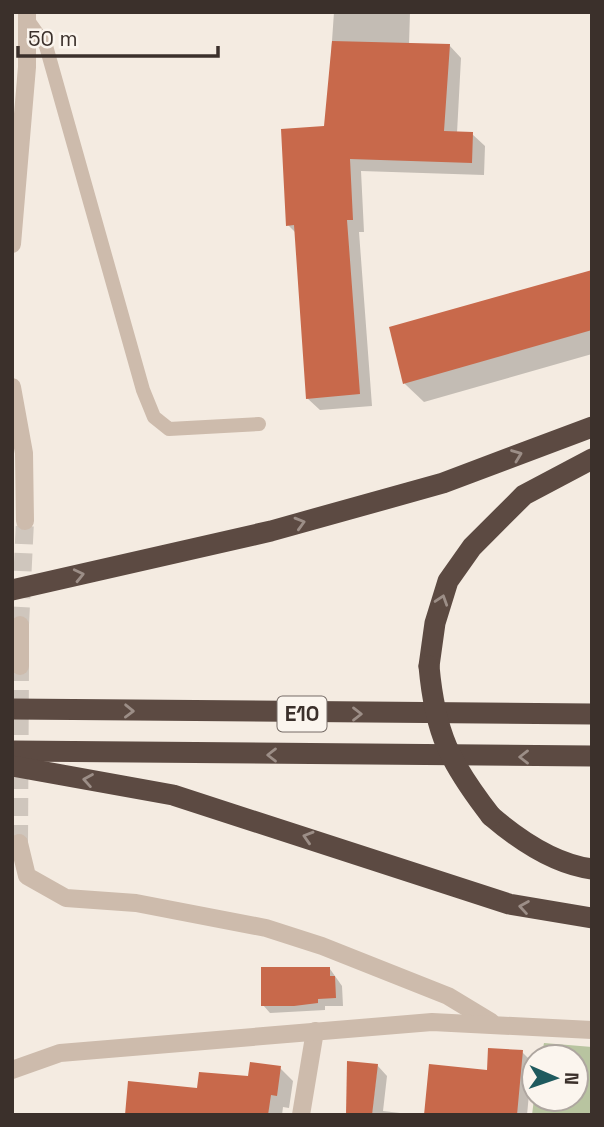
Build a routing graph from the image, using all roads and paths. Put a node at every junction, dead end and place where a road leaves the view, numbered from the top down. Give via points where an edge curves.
1 (27, 16) edge
2 (12, 244) edge
3 (12, 387) edge
4 (259, 424) dead end
5 (592, 427) edge
6 (592, 459) edge
7 (25, 521) tunnel mouth
8 (12, 590) edge
9 (20, 625) tunnel mouth
10 (20, 666) tunnel mouth
11 (12, 709) edge
12 (592, 714) edge
13 (12, 751) edge
14 (592, 756) edge
15 (12, 766) edge
16 (19, 843) dead end
17 (592, 869) edge
18 (592, 918) edge
19 (491, 1022) junction
20 (592, 1030) edge
21 (315, 1031) junction
22 (12, 1070) edge
23 (301, 1115) edge

1 - 2 street
1 - 4 lane via 46,46 154,417 169,429
3 - 7 street via 24,453
8 -> 5 highway via 271,531 443,482
17 -> 6 highway, bridge via 516,838 491,817 447,754 433,708 429,666 448,580 472,547 524,495
9 - 10 street
11 -> 12 highway, E10
14 -> 13 highway, E10
18 -> 15 highway via 509,904 173,795
16 - 19 street via 27,876 66,898 136,903 266,928 448,996
19 - 20 street
19 - 21 street
21 - 22 street via 60,1053
21 - 23 street

